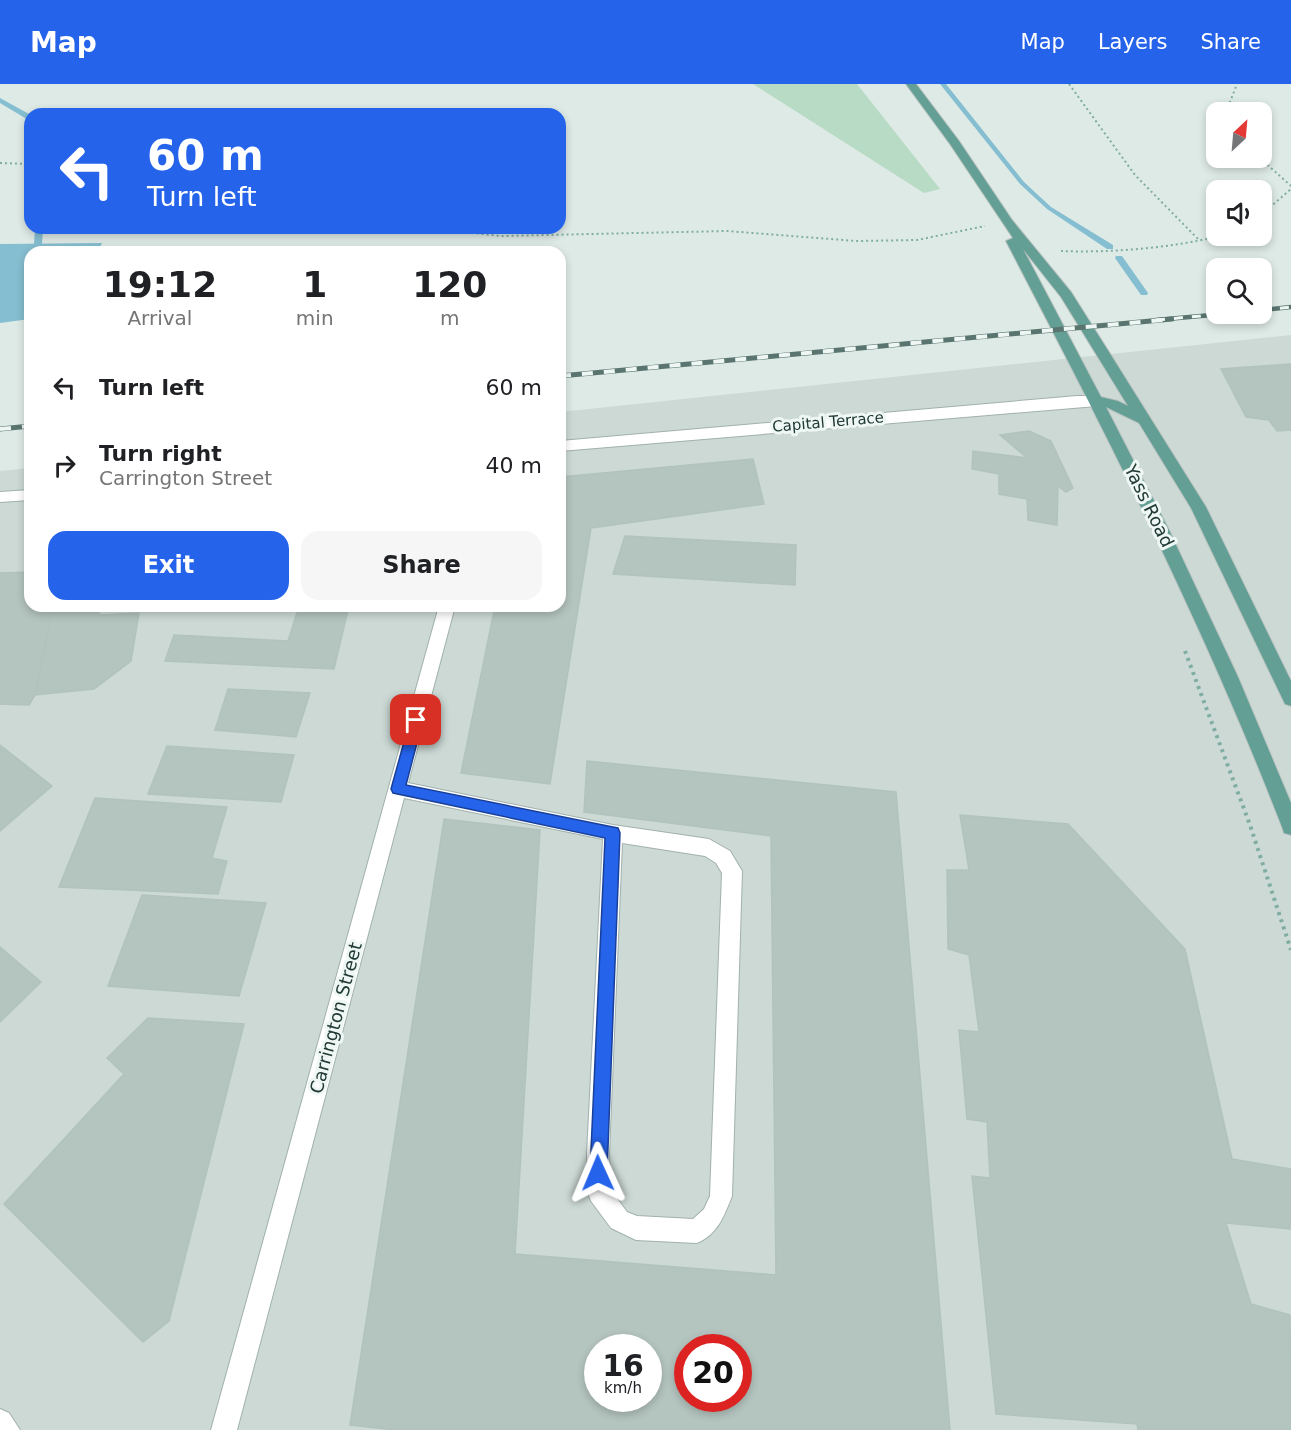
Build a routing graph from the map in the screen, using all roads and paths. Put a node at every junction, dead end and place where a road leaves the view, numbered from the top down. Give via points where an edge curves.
1 (911, 84) edge
2 (1069, 84) edge
3 (1238, 84) edge
4 (1230, 102) edge
5 (0, 162) edge
6 (24, 164) edge
7 (1270, 168) edge
8 (1291, 188) edge
9 (989, 193) junction
10 (1272, 205) edge
11 (1002, 223) junction
12 (467, 234) edge
13 (1206, 239) edge
14 (1200, 241) junction
15 (1030, 250) junction
16 (1097, 401) junction
17 (1142, 419) junction
18 (566, 445) edge
19 (24, 495) edge
20 (0, 497) edge
21 (445, 612) edge
22 (1181, 640) dead end
23 (1291, 699) edge
24 (398, 789) junction
25 (1291, 827) edge
26 (613, 833) junction
27 (1291, 950) edge
28 (0, 1422) edge
29 (7, 1430) edge
30 (224, 1430) edge

1 - 9 main road, Yass Road
2 - 14 path via 1135,175
3 - 4 path
5 - 6 path
7 - 8 path
8 - 10 path
9 - 11 main road, Yass Road
9 - 15 main road, Yass Road
11 - 12 path via 917,240 856,241 727,231
11 - 16 main road, Yass Road
13 - 14 path
14 - 15 path via 1092,252
15 - 17 main road, Yass Road via 1066,295
16 - 17 main road
16 - 18 street, Capital Terrace
16 - 25 main road, Yass Road via 1224,660
17 - 23 main road, Yass Road via 1198,507
19 - 20 street
21 - 24 street, Carrington Street
22 - 27 path via 1250,825
24 - 26 street
24 - 30 street, Carrington Street
26 - 26 street via 709,848 723,856 732,871 721,1196 712,1217 697,1231 636,1228 619,1220 599,1193
28 - 29 street

